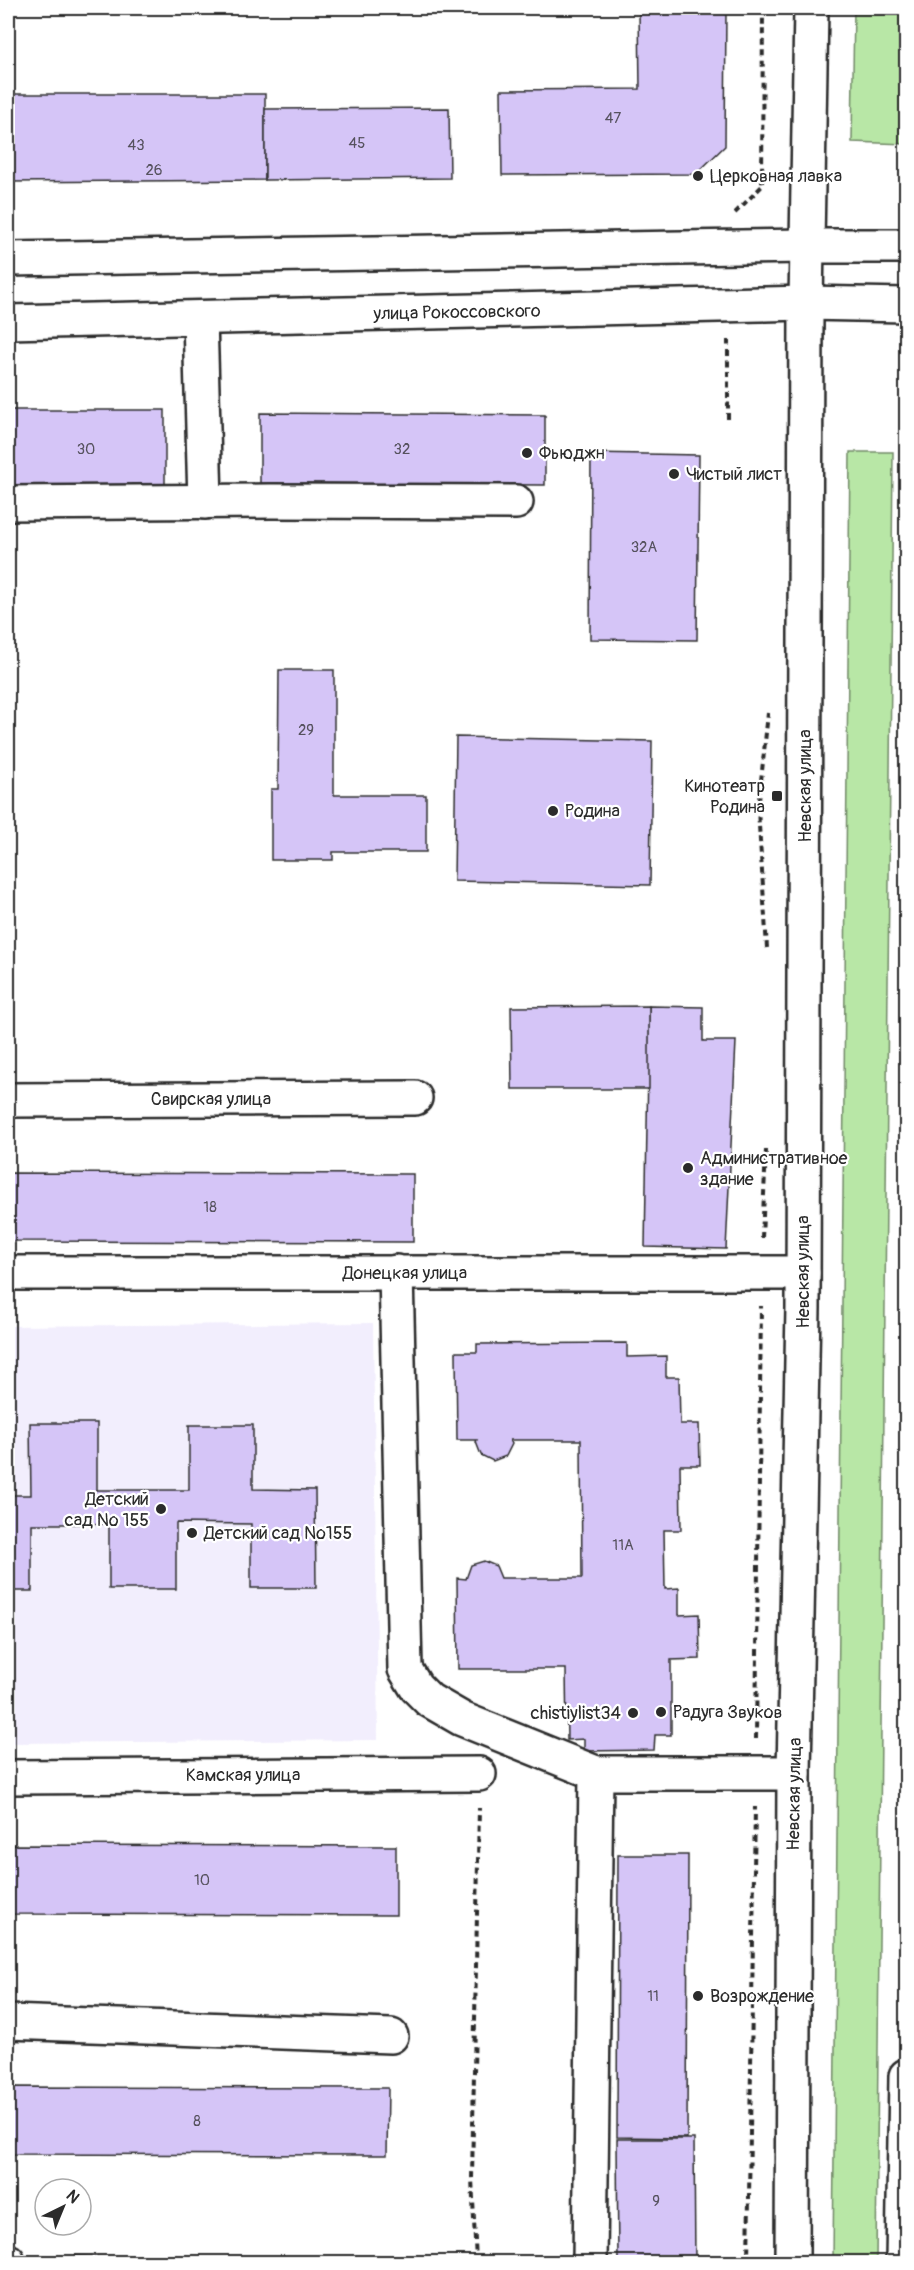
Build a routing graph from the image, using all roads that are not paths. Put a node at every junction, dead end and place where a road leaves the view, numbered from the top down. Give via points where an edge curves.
1 (811, 8) edge
2 (807, 246) junction
3 (906, 246) edge
4 (8, 259) edge
5 (807, 303) junction
6 (906, 305) edge
7 (200, 318) junction
8 (8, 322) edge
9 (205, 502) junction
10 (516, 502) dead end
11 (8, 503) edge
12 (415, 1098) dead end
13 (8, 1100) edge
14 (8, 1272) edge
15 (396, 1272) junction
16 (802, 1273) junction
17 (596, 1773) junction
18 (794, 1773) junction
19 (479, 1774) road end
20 (8, 1777) edge
21 (8, 2022) edge
22 (391, 2036) dead end
23 (906, 2076) edge
24 (590, 2262) edge
25 (792, 2262) edge
26 (903, 2262) edge

1 - 2 main road, Невская улица
2 - 3 main road
2 - 4 main road
2 - 5 main road, Невская улица
5 - 6 main road, улица Рокоссовского
5 - 7 main road, улица Рокоссовского
5 - 16 main road, Невская улица
7 - 8 main road, улица Рокоссовского
7 - 9 main road
9 - 10 main road
9 - 11 main road
12 - 13 main road, Свирская улица
14 - 15 main road, Донецкая улица
15 - 16 main road, Донецкая улица
15 - 17 main road via 405,1669 429,1700 462,1719
16 - 18 main road, Невская улица
17 - 18 main road
17 - 24 main road
18 - 25 main road, Невская улица
19 - 20 main road, Камская улица
21 - 22 main road
23 - 26 main road

